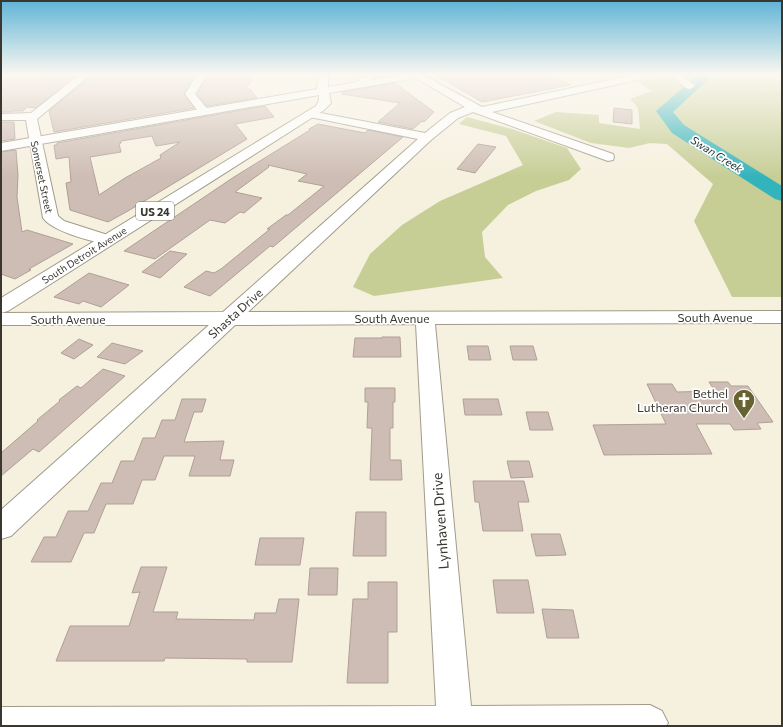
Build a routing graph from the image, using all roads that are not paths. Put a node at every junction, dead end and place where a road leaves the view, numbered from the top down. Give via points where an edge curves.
1 (42, 109) edge
2 (202, 109) edge
3 (221, 109) edge
4 (318, 109) edge
5 (319, 109) edge
6 (477, 109) joint
7 (315, 111) junction
8 (204, 112) junction
9 (33, 116) junction
10 (1, 117) edge
11 (427, 137) junction
12 (35, 141) junction
13 (1, 147) edge
14 (608, 156) dead end
15 (108, 240) junction
16 (1, 307) edge
17 (782, 317) edge
18 (425, 318) junction
19 (1, 319) edge
20 (228, 319) junction
21 (1, 527) edge
22 (454, 723) junction
23 (650, 723) dead end
24 (542, 724) edge
25 (1, 725) edge

1 - 9 street
2 - 8 street
3 - 8 main road
4 - 7 main road
5 - 7 main road, South Detroit Avenue
6 - 11 street, Shasta Drive via 462,110 454,114
6 - 14 street
7 - 11 street
7 - 15 main road, South Detroit Avenue / US 24
8 - 12 main road
9 - 10 street
9 - 12 street, Somerset Street via 31,118
11 - 20 street, Shasta Drive
12 - 13 main road
12 - 15 street, Somerset Street via 51,218 59,224
15 - 16 main road, South Detroit Avenue / US 24
17 - 18 street, South Avenue
18 - 20 street, South Avenue
18 - 22 street, Lynhaven Drive
19 - 20 street, South Avenue
20 - 21 street, Shasta Drive
22 - 24 street
22 - 25 street
23 - 24 street

